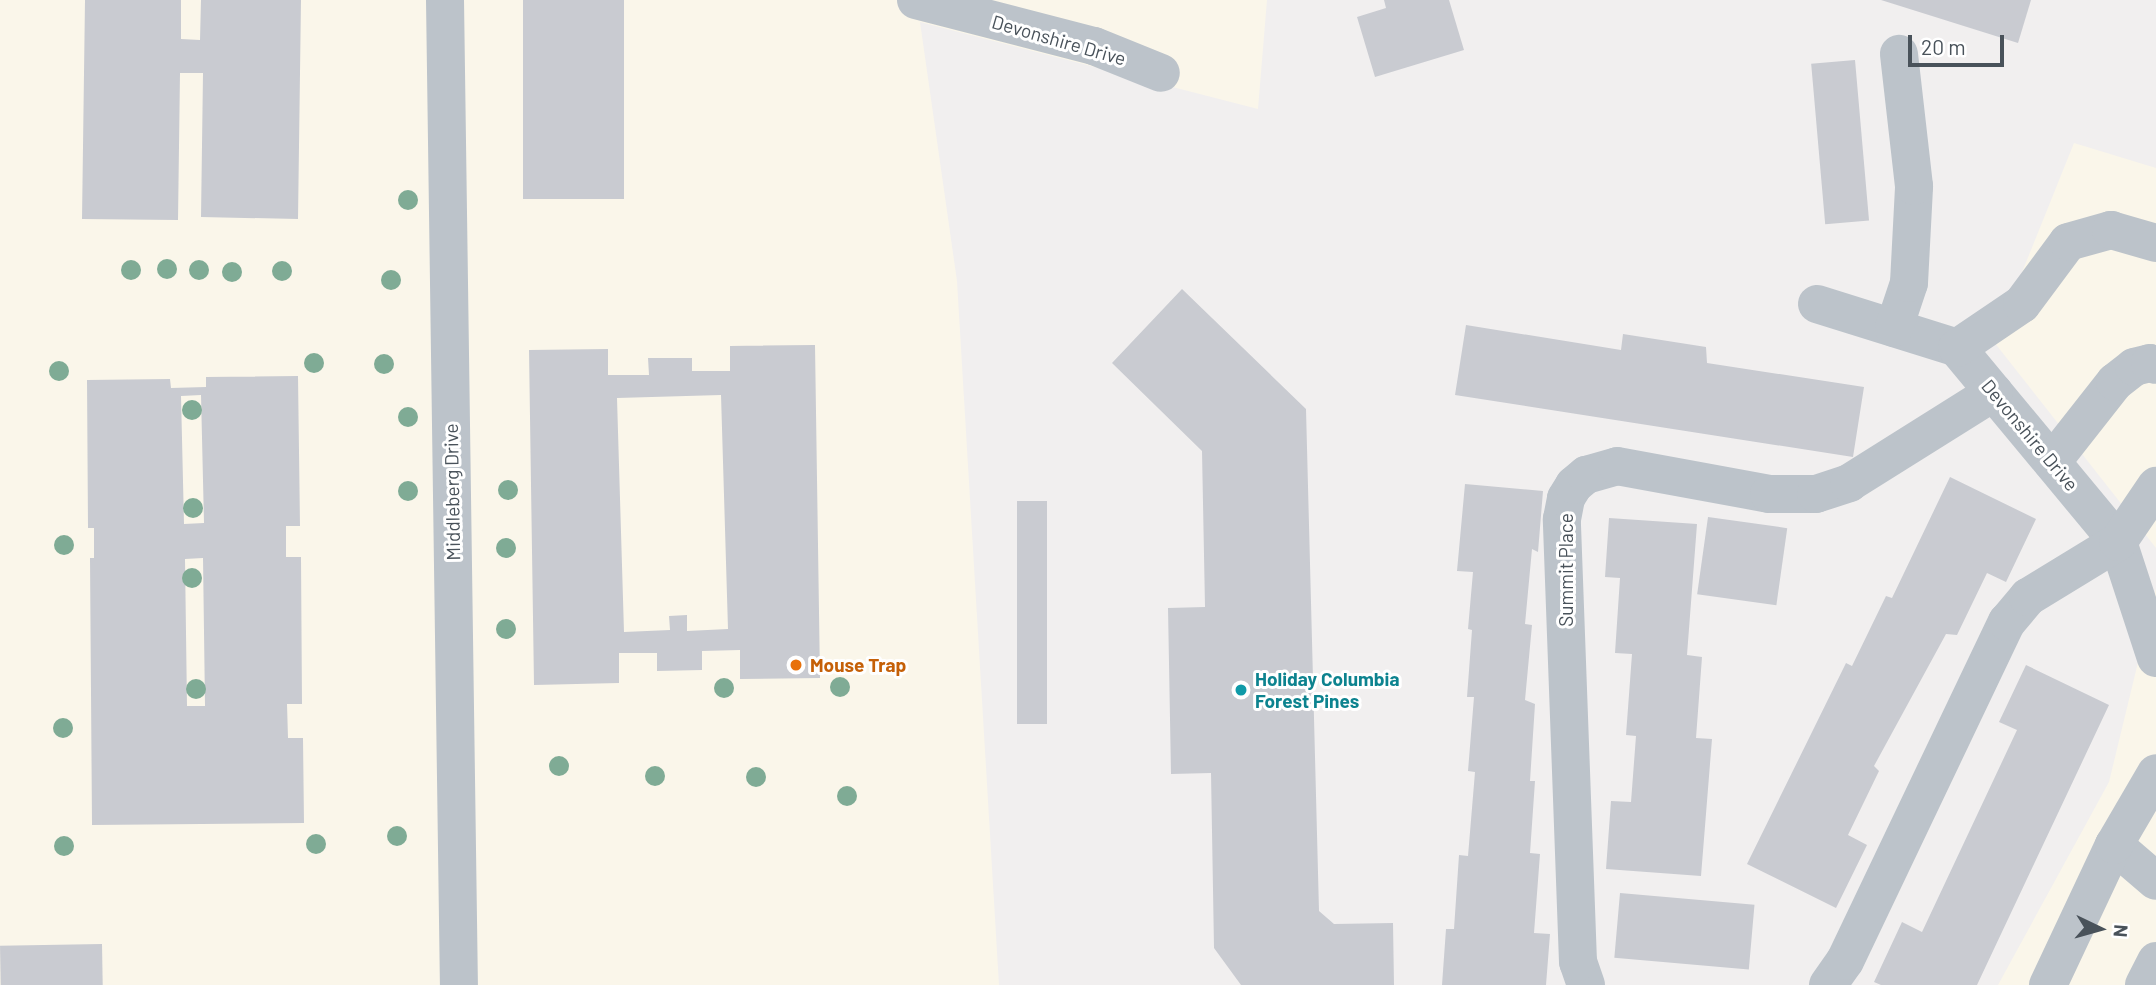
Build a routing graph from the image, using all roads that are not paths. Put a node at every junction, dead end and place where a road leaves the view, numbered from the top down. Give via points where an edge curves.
1 (446, 0) edge
2 (916, 0) edge
3 (1899, 54) dead end
4 (1161, 73) dead end
5 (2156, 243) edge
6 (1817, 304) dead end
7 (1894, 328) junction
8 (1957, 348) junction
9 (2156, 365) edge
10 (1994, 392) junction
11 (2052, 462) junction
12 (2156, 486) edge
13 (2118, 542) junction
14 (2156, 658) edge
15 (2156, 773) edge
16 (2114, 845) junction
17 (2156, 881) edge
18 (2156, 961) edge
19 (459, 985) edge
20 (1586, 985) edge
21 (1828, 985) edge
22 (2048, 985) edge
23 (2144, 985) edge

1 - 19 street, Middleberg Drive
2 - 4 street, Devonshire Drive via 1094,46
3 - 7 street via 1914,186 1909,283
5 - 8 street via 2111,230 2068,242 2022,304
6 - 7 street
7 - 8 street
8 - 10 street, Devonshire Drive
9 - 11 street via 2134,367 2115,382
10 - 11 street, Devonshire Drive
10 - 20 street, Summit Place via 1849,483 1815,494 1769,494 1617,466 1586,475 1574,485 1566,498 1563,528 1577,962
11 - 13 street, Devonshire Drive
12 - 13 street
13 - 14 street, Devonshire Drive
13 - 21 street via 2028,597 2007,622 1845,961
15 - 16 street
16 - 17 street
16 - 22 street
18 - 23 street

